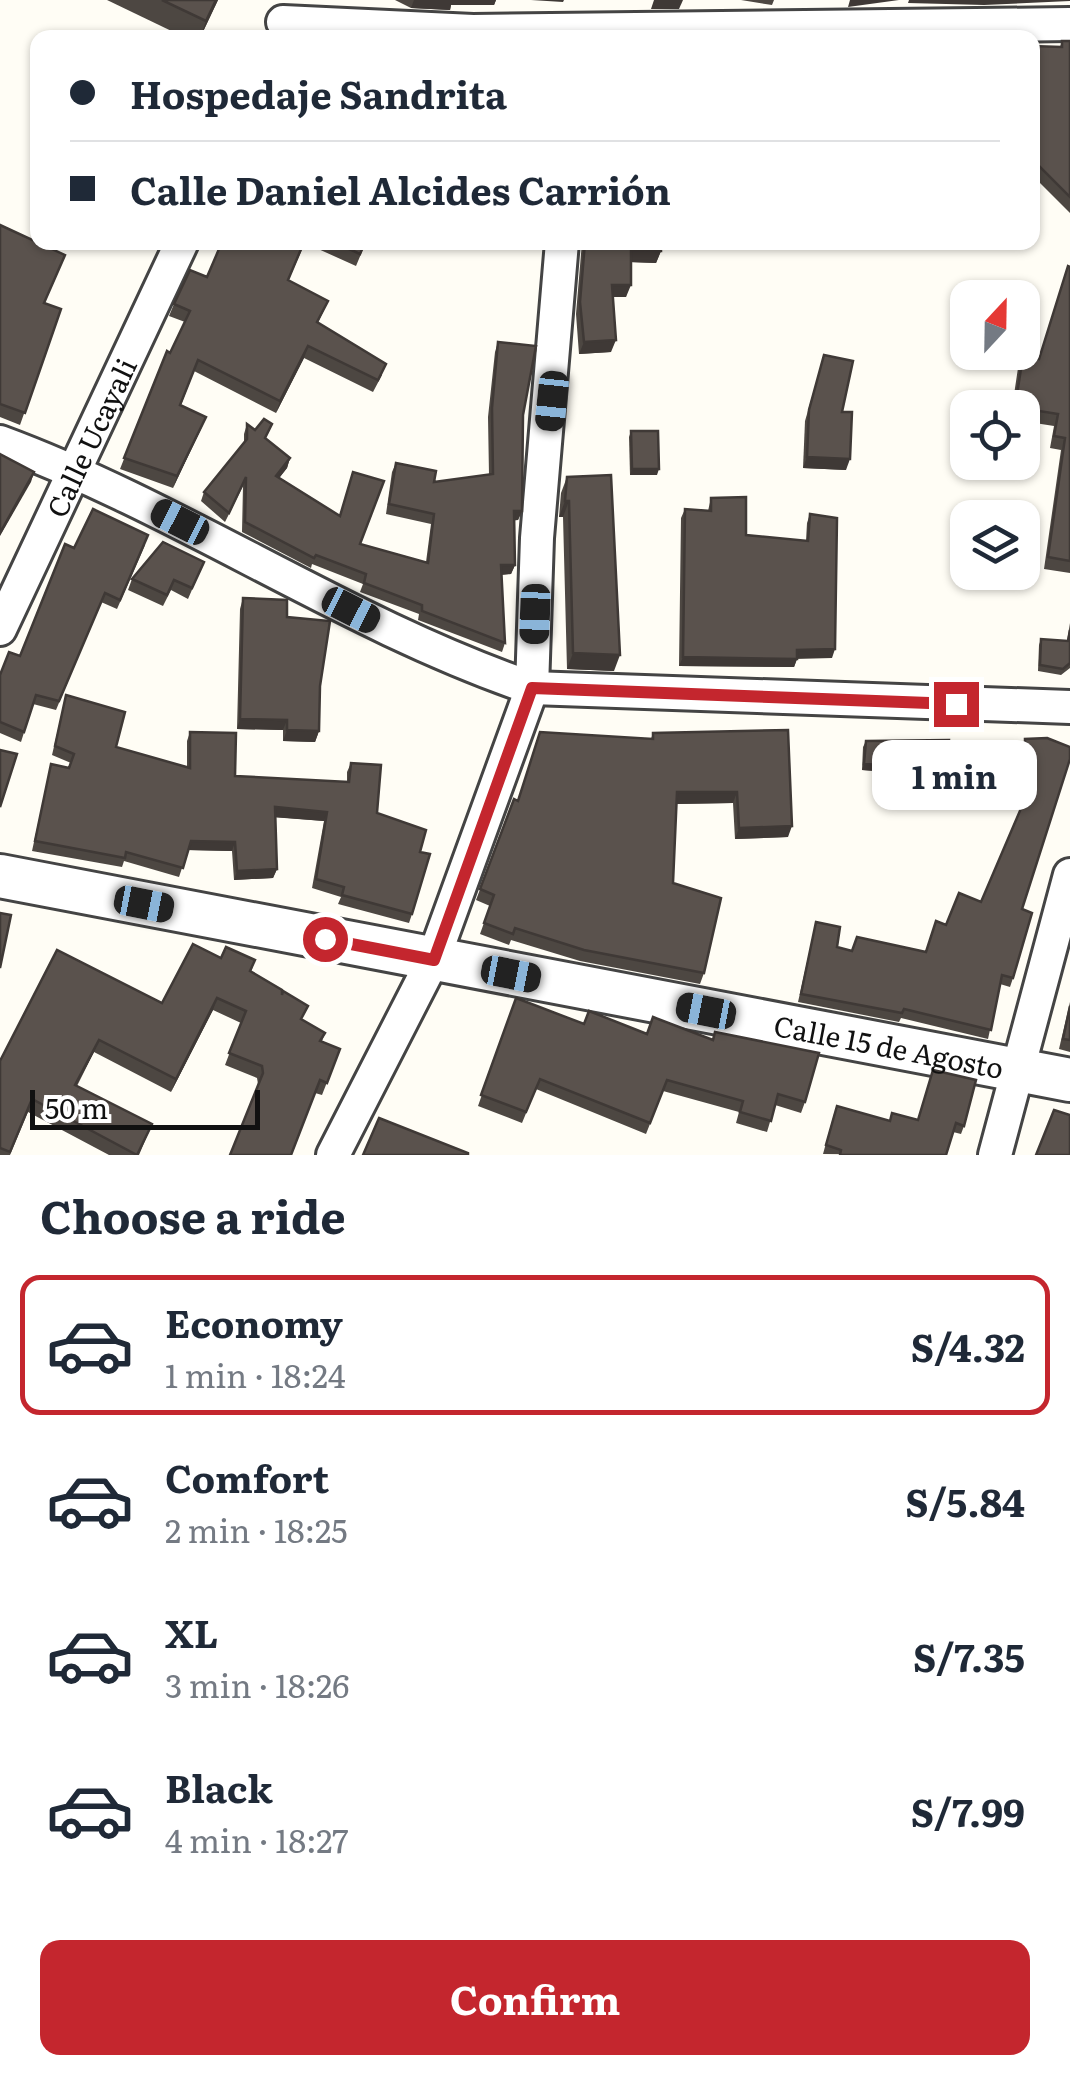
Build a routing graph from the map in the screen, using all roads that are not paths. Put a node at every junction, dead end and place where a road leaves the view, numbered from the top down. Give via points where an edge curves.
1 (285, 20) edge
2 (1070, 24) edge
3 (178, 250) edge
4 (561, 250) edge
5 (0, 442) edge
6 (77, 470) junction
7 (0, 629) edge
8 (532, 688) junction
9 (1070, 707) edge
10 (1070, 875) edge
11 (0, 876) edge
12 (434, 960) junction
13 (1018, 1070) junction
14 (1070, 1080) edge
15 (333, 1155) edge
16 (995, 1155) edge

1 - 2 street via 473,30
3 - 6 street, Calle Ucayali
4 - 8 street via 537,538
5 - 6 street
6 - 7 street, Calle Ucayali
6 - 8 street via 454,662
8 - 9 street
8 - 12 street
10 - 13 street
11 - 12 street, Calle 15 de Agosto
12 - 13 street, Calle 15 de Agosto
12 - 15 street
13 - 14 street, Calle 15 de Agosto
13 - 16 street

